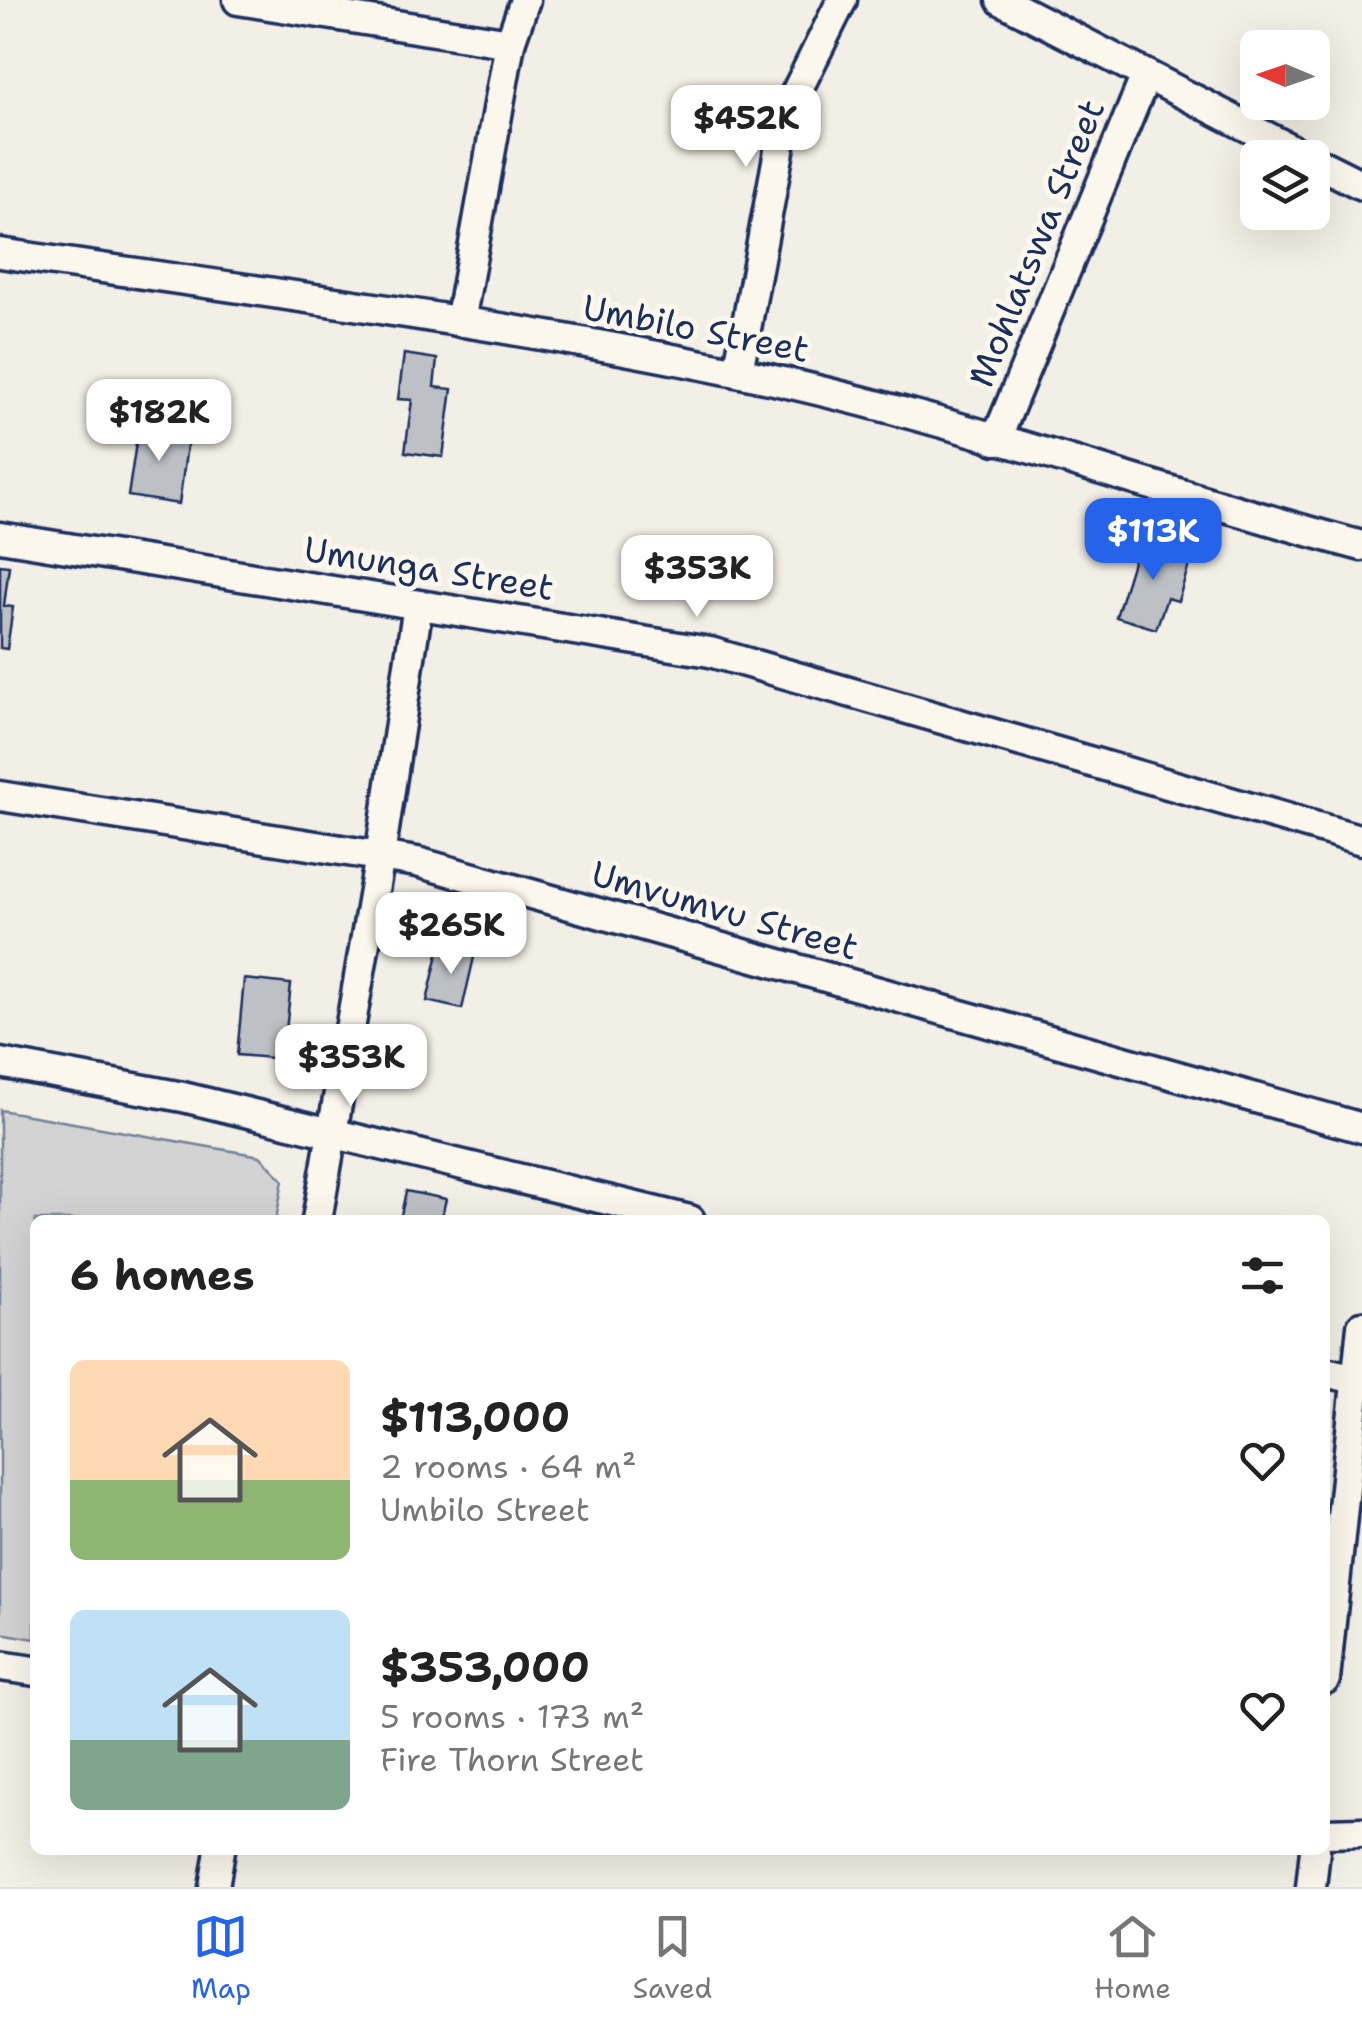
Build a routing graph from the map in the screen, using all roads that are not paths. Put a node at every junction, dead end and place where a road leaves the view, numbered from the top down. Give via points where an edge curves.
1 (238, 0) edge
2 (525, 0) edge
3 (842, 0) edge
4 (1001, 0) edge
5 (510, 43) junction
6 (1146, 74) junction
7 (1273, 140) edge
8 (1330, 169) edge
9 (1362, 185) edge
10 (0, 254) edge
11 (460, 322) junction
12 (738, 372) junction
13 (996, 440) junction
14 (0, 537) edge
15 (1362, 546) edge
16 (418, 605) junction
17 (0, 796) edge
18 (1362, 840) edge
19 (380, 856) junction
20 (0, 1063) edge
21 (1362, 1128) edge
22 (331, 1134) junction
23 (318, 1215) edge
24 (669, 1215) edge
25 (1362, 1326) edge
26 (1330, 1373) edge
27 (1356, 1380) junction
28 (1352, 1519) edge
29 (1330, 1603) edge
30 (0, 1666) edge
31 (30, 1671) edge
32 (1362, 1832) edge
33 (1330, 1833) edge
34 (219, 1855) edge
35 (1314, 1855) edge
36 (214, 1887) edge
37 (1311, 1887) edge

1 - 5 street
2 - 5 street
3 - 12 street via 786,113
4 - 6 street
5 - 11 street
6 - 7 street
6 - 13 street, Mohlatswa Street
8 - 9 street
10 - 11 street, Umbilo Street
11 - 12 street, Umbilo Street
12 - 13 street, Umbilo Street
13 - 15 street, Umbilo Street
14 - 16 street, Umunga Street
16 - 18 street, Umunga Street via 740,660
16 - 19 street
17 - 19 street, Umvumvu Street
19 - 21 street, Umvumvu Street
19 - 22 street
20 - 22 street via 88,1076
22 - 23 street
22 - 24 street
25 - 27 street
26 - 27 street
27 - 28 street
28 - 29 street
30 - 31 street
32 - 33 street
34 - 36 street
35 - 37 street

